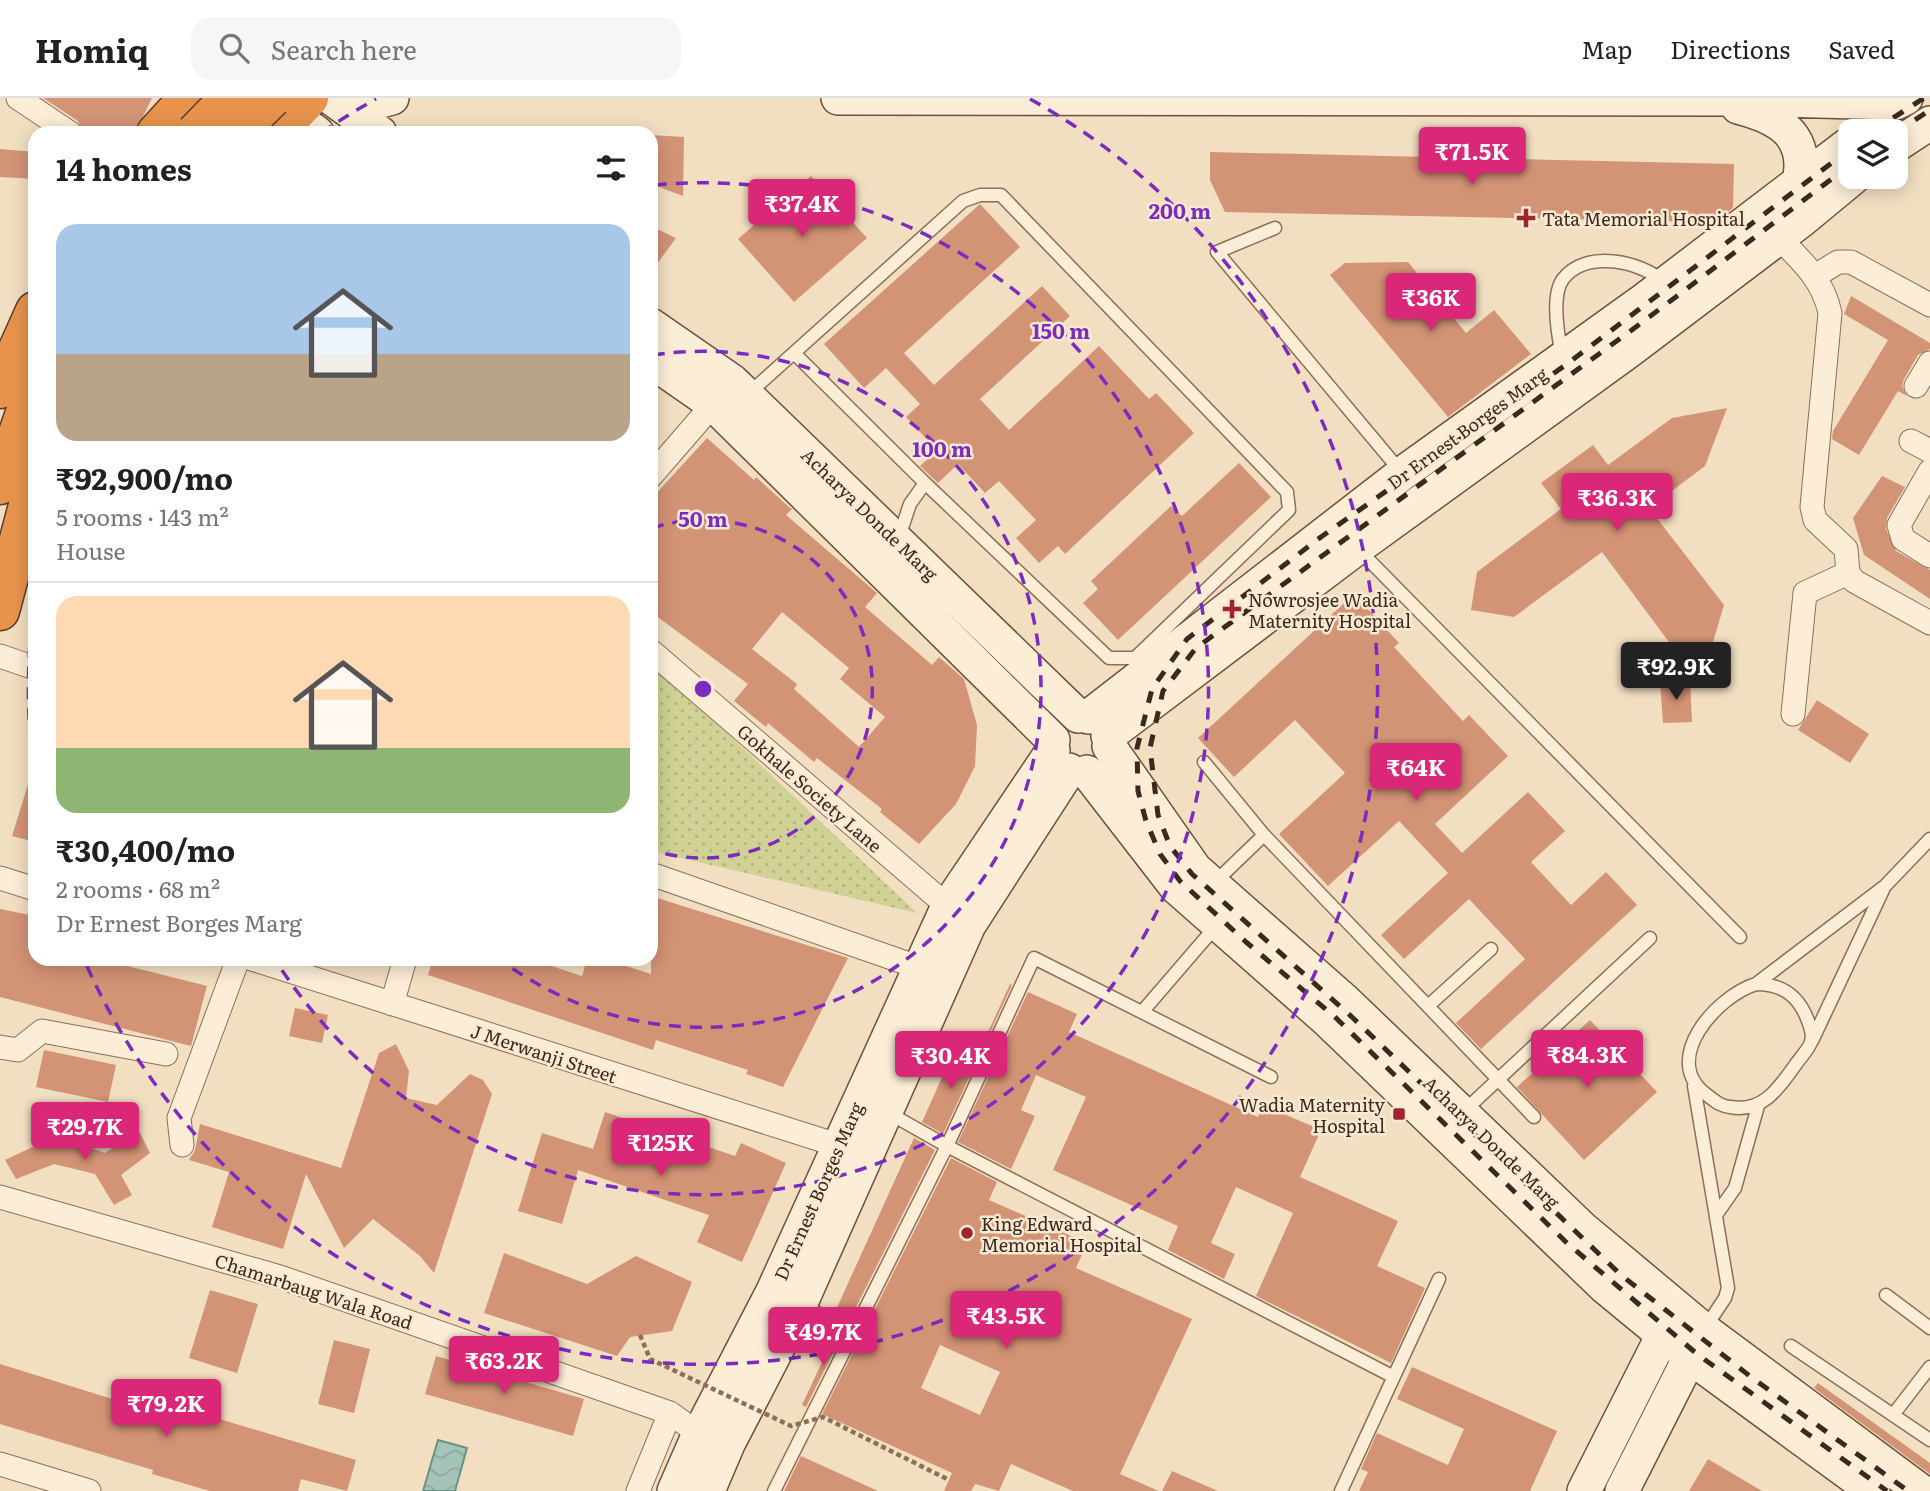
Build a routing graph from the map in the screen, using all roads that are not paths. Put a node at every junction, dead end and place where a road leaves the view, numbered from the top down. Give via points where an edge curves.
1 (18, 98) edge
2 (188, 98) edge
3 (195, 98) edge
4 (229, 98) edge
5 (392, 98) edge
6 (838, 98) edge
7 (856, 98) edge
8 (1689, 98) edge
9 (1708, 99) edge
10 (1797, 99) edge
11 (1901, 101) edge
12 (340, 104) edge
13 (289, 113) edge
14 (1885, 119) edge
15 (60, 126) edge
16 (162, 126) edge
17 (202, 126) edge
18 (227, 126) edge
19 (254, 126) edge
20 (370, 126) edge
21 (1914, 133) edge
22 (1838, 134) edge
23 (1838, 164) edge
24 (1838, 173) edge
25 (1797, 186) junction
26 (1275, 228) dead end
27 (1791, 229) junction
28 (1815, 276) junction
29 (1666, 284) junction
30 (1930, 305) edge
31 (28, 327) edge
32 (658, 331) edge
33 (794, 353) junction
34 (1563, 358) junction
35 (658, 363) edge
36 (1930, 363) edge
37 (1916, 386) dead end
38 (0, 389) edge
39 (731, 394) junction
40 (28, 404) edge
41 (1466, 428) junction
42 (1486, 454) junction
43 (658, 469) edge
44 (1930, 471) edge
45 (1403, 473) junction
46 (925, 483) junction
47 (0, 485) edge
48 (28, 533) edge
49 (898, 541) junction
50 (1357, 548) junction
51 (1930, 556) edge
52 (24, 564) edge
53 (1848, 573) junction
54 (0, 612) edge
55 (1930, 623) edge
56 (0, 656) edge
57 (658, 657) edge
58 (28, 666) edge
59 (1793, 714) dead end
60 (1096, 729) junction
61 (1065, 758) junction
62 (1204, 762) dead end
63 (1264, 835) junction
64 (1930, 839) edge
65 (658, 876) edge
66 (0, 878) edge
67 (1194, 880) junction
68 (1885, 886) junction
69 (28, 887) edge
70 (959, 916) junction
71 (1218, 924) junction
72 (1740, 937) dead end
73 (1650, 938) dead end
74 (1491, 949) dead end
75 (235, 966) edge
76 (274, 966) edge
77 (403, 966) edge
78 (933, 972) junction
79 (1756, 984) junction
80 (392, 1004) junction
81 (1428, 1006) junction
82 (1142, 1012) junction
83 (1811, 1041) junction
84 (0, 1047) edge
85 (1379, 1052) junction
86 (166, 1054) dead end
87 (1272, 1077) dead end
88 (1497, 1078) junction
89 (1694, 1086) junction
90 (881, 1100) junction
91 (1758, 1106) junction
92 (1462, 1113) junction
93 (1534, 1116) dead end
94 (182, 1145) dead end
95 (837, 1145) junction
96 (947, 1146) junction
97 (0, 1197) edge
98 (1716, 1215) junction
99 (1439, 1279) dead end
100 (1886, 1295) dead end
101 (787, 1298) junction
102 (1670, 1322) junction
103 (1930, 1328) edge
104 (854, 1331) junction
105 (1697, 1344) junction
106 (1791, 1346) dead end
107 (1930, 1367) edge
108 (1392, 1376) junction
109 (670, 1413) junction
110 (1893, 1415) junction
111 (714, 1439) junction
112 (1930, 1440) edge
113 (0, 1464) edge
114 (1863, 1472) edge
115 (39, 1483) edge
116 (1921, 1487) edge
117 (89, 1491) edge
118 (638, 1491) edge
119 (674, 1491) edge
120 (708, 1491) edge
121 (774, 1491) edge
122 (1341, 1491) edge
123 (1584, 1491) edge
124 (1622, 1491) edge

1 - 15 street
2 - 16 highway
3 - 18 highway
4 - 17 highway, bridge
5 - 12 main road
6 - 7 main road
7 - 8 main road
8 - 9 main road
9 - 10 main road
9 - 25 main road via 1748,109 1789,129 1800,159
10 - 11 main road
10 - 22 main road via 1833,125
11 - 14 main road, Dr Ernest Borges Marg
11 - 21 main road
12 - 20 main road
13 - 19 highway, bridge
23 - 25 main road, Dr Ernest Borges Marg
24 - 27 main road, Dr Ernest Borges Marg
25 - 27 main road
25 - 29 main road, Dr Ernest Borges Marg
26 - 45 lane via 1217,252
27 - 28 street
27 - 42 main road, Dr Ernest Borges Marg
28 - 30 street via 1838,262 1851,262
28 - 53 street via 1830,313 1812,508 1815,520 1846,549
29 - 34 main road, Dr Ernest Borges Marg
29 - 34 lane via 1627,263 1576,267 1562,280 1557,306
31 - 38 highway
32 - 39 main road, Acharya Donde Marg
33 - 39 lane
33 - 46 lane
33 - 46 lane via 963,201 1001,195 1287,492 1289,510 1135,658 1109,658
34 - 41 main road, Dr Ernest Borges Marg
35 - 39 main road, Acharya Donde Marg
36 - 37 street
39 - 43 street
39 - 49 main road, Acharya Donde Marg
39 - 61 main road, Acharya Donde Marg
40 - 47 highway
41 - 42 main road
41 - 45 main road, Dr Ernest Borges Marg
42 - 50 main road, Dr Ernest Borges Marg
44 - 51 street via 1899,525 1903,539
45 - 60 main road, Dr Ernest Borges Marg
46 - 49 lane via 910,504
48 - 52 highway
49 - 60 main road, Acharya Donde Marg
50 - 60 main road, Dr Ernest Borges Marg
50 - 72 lane
52 - 54 highway
53 - 55 street via 1854,581
53 - 59 street via 1805,593
56 - 58 street
57 - 70 street, Gokhale Society Lane
60 - 61 main road via 1061,724
60 - 61 main road via 1103,763
60 - 67 main road, Acharya Donde Marg
61 - 67 main road, Acharya Donde Marg
61 - 70 main road, Dr Ernest Borges Marg
62 - 63 lane
63 - 67 lane
63 - 81 lane
64 - 68 lane
65 - 78 street
66 - 69 street
67 - 71 main road, Acharya Donde Marg
67 - 85 main road, Acharya Donde Marg
68 - 79 lane
68 - 83 lane
70 - 78 main road, Dr Ernest Borges Marg
71 - 82 lane
71 - 85 main road, Acharya Donde Marg
73 - 88 lane
74 - 81 lane
75 - 94 street via 179,1118
76 - 80 street, J Merwanji Street
77 - 80 street
78 - 90 main road, Dr Ernest Borges Marg
79 - 83 lane via 1770,984 1798,999
79 - 89 lane via 1744,988 1694,1038 1687,1065
80 - 95 street, J Merwanji Street
81 - 88 lane
82 - 87 lane
82 - 96 lane via 1034,958
83 - 91 lane via 1775,1093
84 - 86 street via 18,1050 42,1031
85 - 92 main road, Acharya Donde Marg
85 - 102 main road, Acharya Donde Marg via 1594,1278
88 - 92 lane
88 - 93 lane
89 - 91 lane via 1721,1106 1744,1110
89 - 98 lane
90 - 95 main road, Dr Ernest Borges Marg
90 - 96 lane
90 - 101 main road, Dr Ernest Borges Marg
91 - 98 lane via 1735,1188
92 - 102 main road, Acharya Donde Marg via 1582,1228
95 - 101 main road, Dr Ernest Borges Marg
96 - 104 lane
96 - 108 lane
97 - 109 street, Chamarbaug Wala Road via 281,1277
98 - 105 lane via 1728,1288
99 - 108 lane
100 - 103 lane
101 - 104 lane
101 - 111 main road, Dr Ernest Borges Marg
102 - 105 main road, Acharya Donde Marg
102 - 123 main road
104 - 121 lane
105 - 114 main road, Acharya Donde Marg
105 - 124 main road
106 - 110 lane
107 - 110 lane
108 - 122 lane
109 - 111 street, Chamarbaug Wala Road
109 - 118 street
110 - 112 lane
111 - 119 main road, Dr Ernest Borges Marg
111 - 120 main road, Dr Ernest Borges Marg
113 - 115 street
114 - 116 main road, Acharya Donde Marg
115 - 117 street

